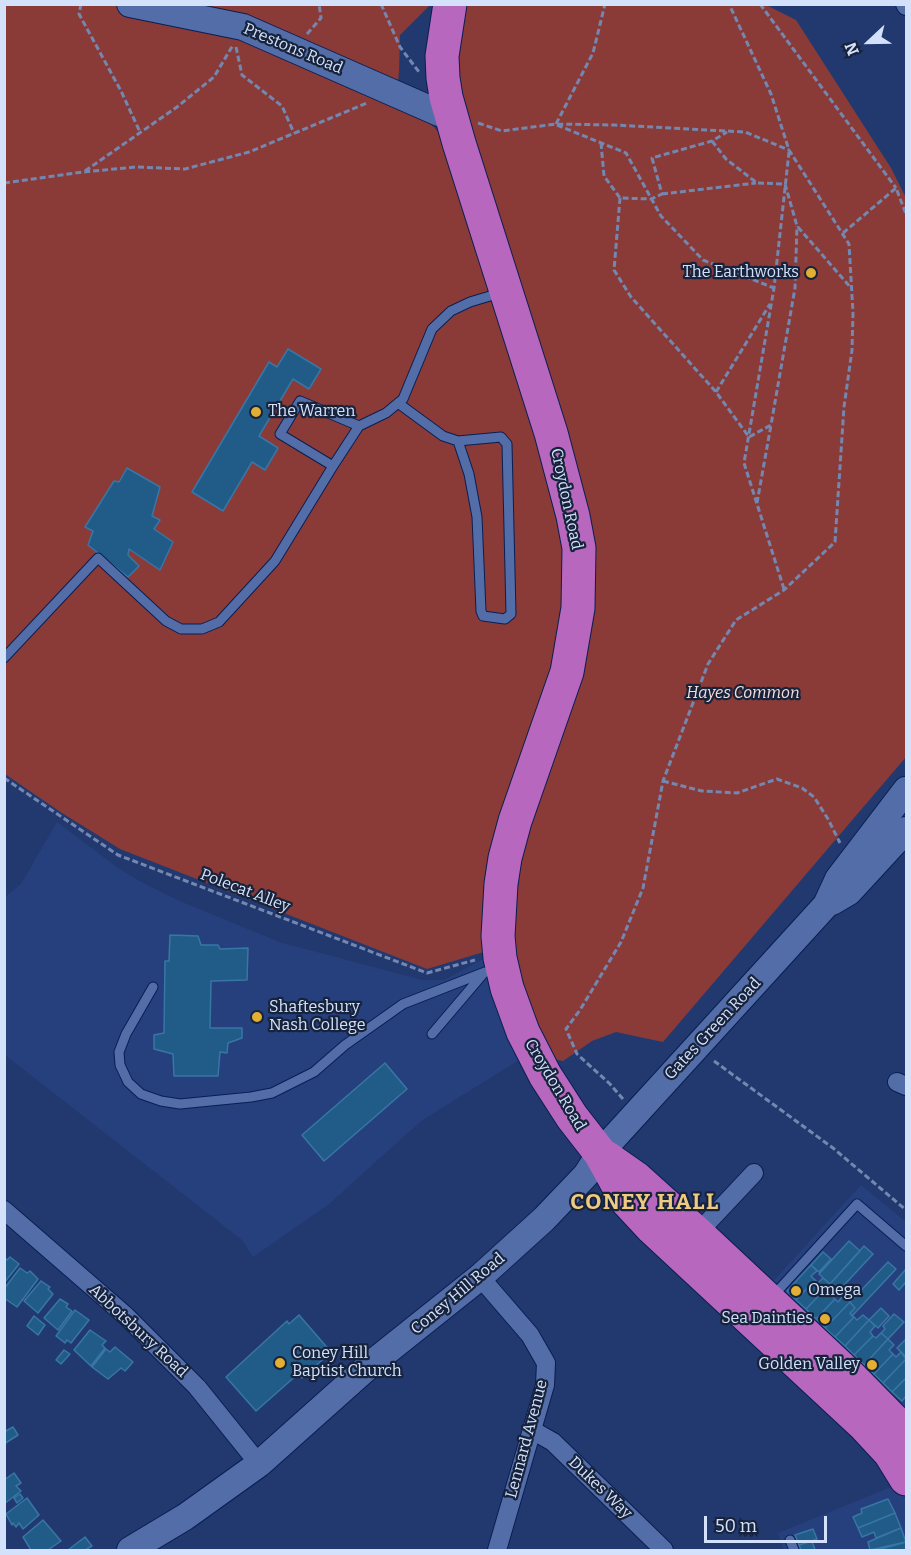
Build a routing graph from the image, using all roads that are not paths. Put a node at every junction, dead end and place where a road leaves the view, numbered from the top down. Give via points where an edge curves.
1 (130, 4) edge
2 (450, 4) edge
3 (450, 113) junction
4 (507, 290) junction
5 (398, 403) junction
6 (359, 426) junction
7 (458, 441) junction
8 (333, 466) junction
9 (4, 658) edge
10 (906, 790) edge
11 (904, 837) edge
12 (826, 904) junction
13 (494, 972) junction
14 (153, 987) dead end
15 (432, 1034) dead end
16 (600, 1153) junction
17 (754, 1173) dead end
18 (4, 1210) edge
19 (688, 1243) junction
20 (906, 1246) edge
21 (480, 1277) junction
22 (769, 1300) junction
23 (532, 1430) junction
24 (906, 1433) edge
25 (259, 1464) junction
26 (906, 1479) edge
27 (790, 1540) dead end
28 (130, 1551) edge
29 (496, 1551) edge
30 (664, 1551) edge
31 (794, 1551) edge

1 - 3 street, Prestons Road via 243,27 439,112
2 - 3 highway, Croydon Road via 442,78
3 - 4 highway, Croydon Road
4 - 5 lane via 451,311 432,329
4 - 13 highway, Croydon Road via 552,433 573,516 579,575 578,608 567,672 505,858
5 - 6 lane
5 - 7 lane via 443,436
6 - 8 lane
6 - 8 lane via 300,401 280,434
7 - 7 lane via 470,474 477,517 481,611 483,616 505,619 511,614 507,444 501,437
8 - 9 lane via 275,561 219,622 202,629 182,629 166,621 98,558
10 - 12 street, Gates Green Road via 838,879
11 - 12 street, Gates Green Road via 849,892
12 - 16 street, Gates Green Road
13 - 14 lane via 403,1004 314,1072 272,1093 180,1104 141,1094 128,1082 120,1065 118,1052
13 - 15 lane
13 - 16 highway, Croydon Road via 533,1053 567,1110
16 - 19 highway, Croydon Road via 636,1178
16 - 21 street, Coney Hill Road via 586,1175 544,1219
17 - 19 street
18 - 25 street, Abbotsbury Road via 126,1316 197,1387
19 - 22 highway, Croydon Road
19 - 26 highway, Croydon Road via 890,1453
20 - 22 lane via 857,1204
21 - 23 street, Lennard Avenue via 530,1335 546,1363
21 - 25 street, Coney Hill Road via 371,1364
22 - 24 highway, Croydon Road
23 - 29 street, Lennard Avenue
23 - 30 street, Dukes Way via 553,1442
25 - 28 street, Coney Hill Road
27 - 31 lane

